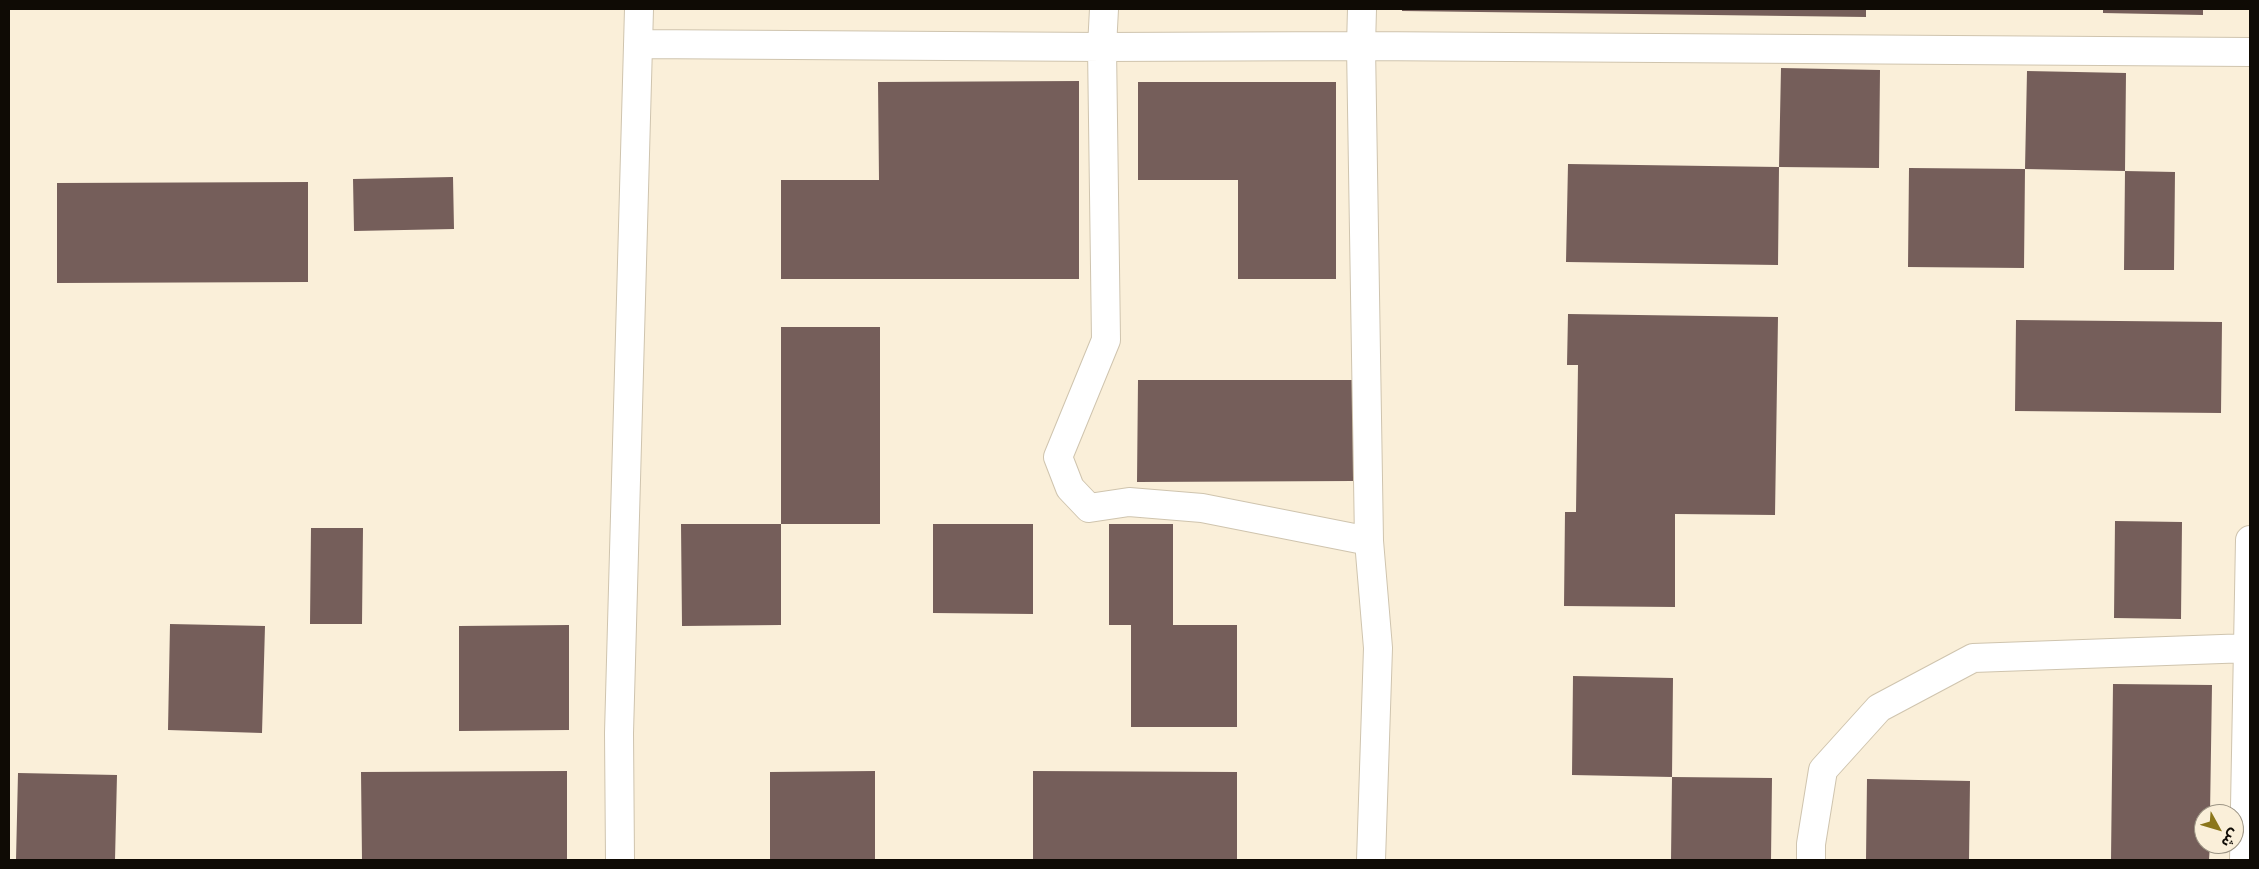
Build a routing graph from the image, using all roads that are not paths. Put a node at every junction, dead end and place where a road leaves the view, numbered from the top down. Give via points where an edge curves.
1 (639, 9) edge
2 (1104, 9) edge
3 (1362, 9) edge
4 (638, 44) junction
5 (1361, 46) junction
6 (1102, 47) junction
7 (2250, 52) edge
8 (2250, 540) edge
9 (1369, 541) junction
10 (2249, 648) junction
11 (620, 860) edge
12 (1371, 860) edge
13 (1810, 860) edge
14 (2244, 860) edge

1 - 4 street
2 - 6 street
3 - 5 street
4 - 6 street
4 - 11 street via 619,733
5 - 6 street
5 - 7 street
5 - 9 street
6 - 9 street via 1106,340 1058,457 1070,488 1089,508 1129,502 1202,508
8 - 10 street
9 - 12 street via 1378,648
10 - 13 street via 1973,658 1879,708 1823,770
10 - 14 street

